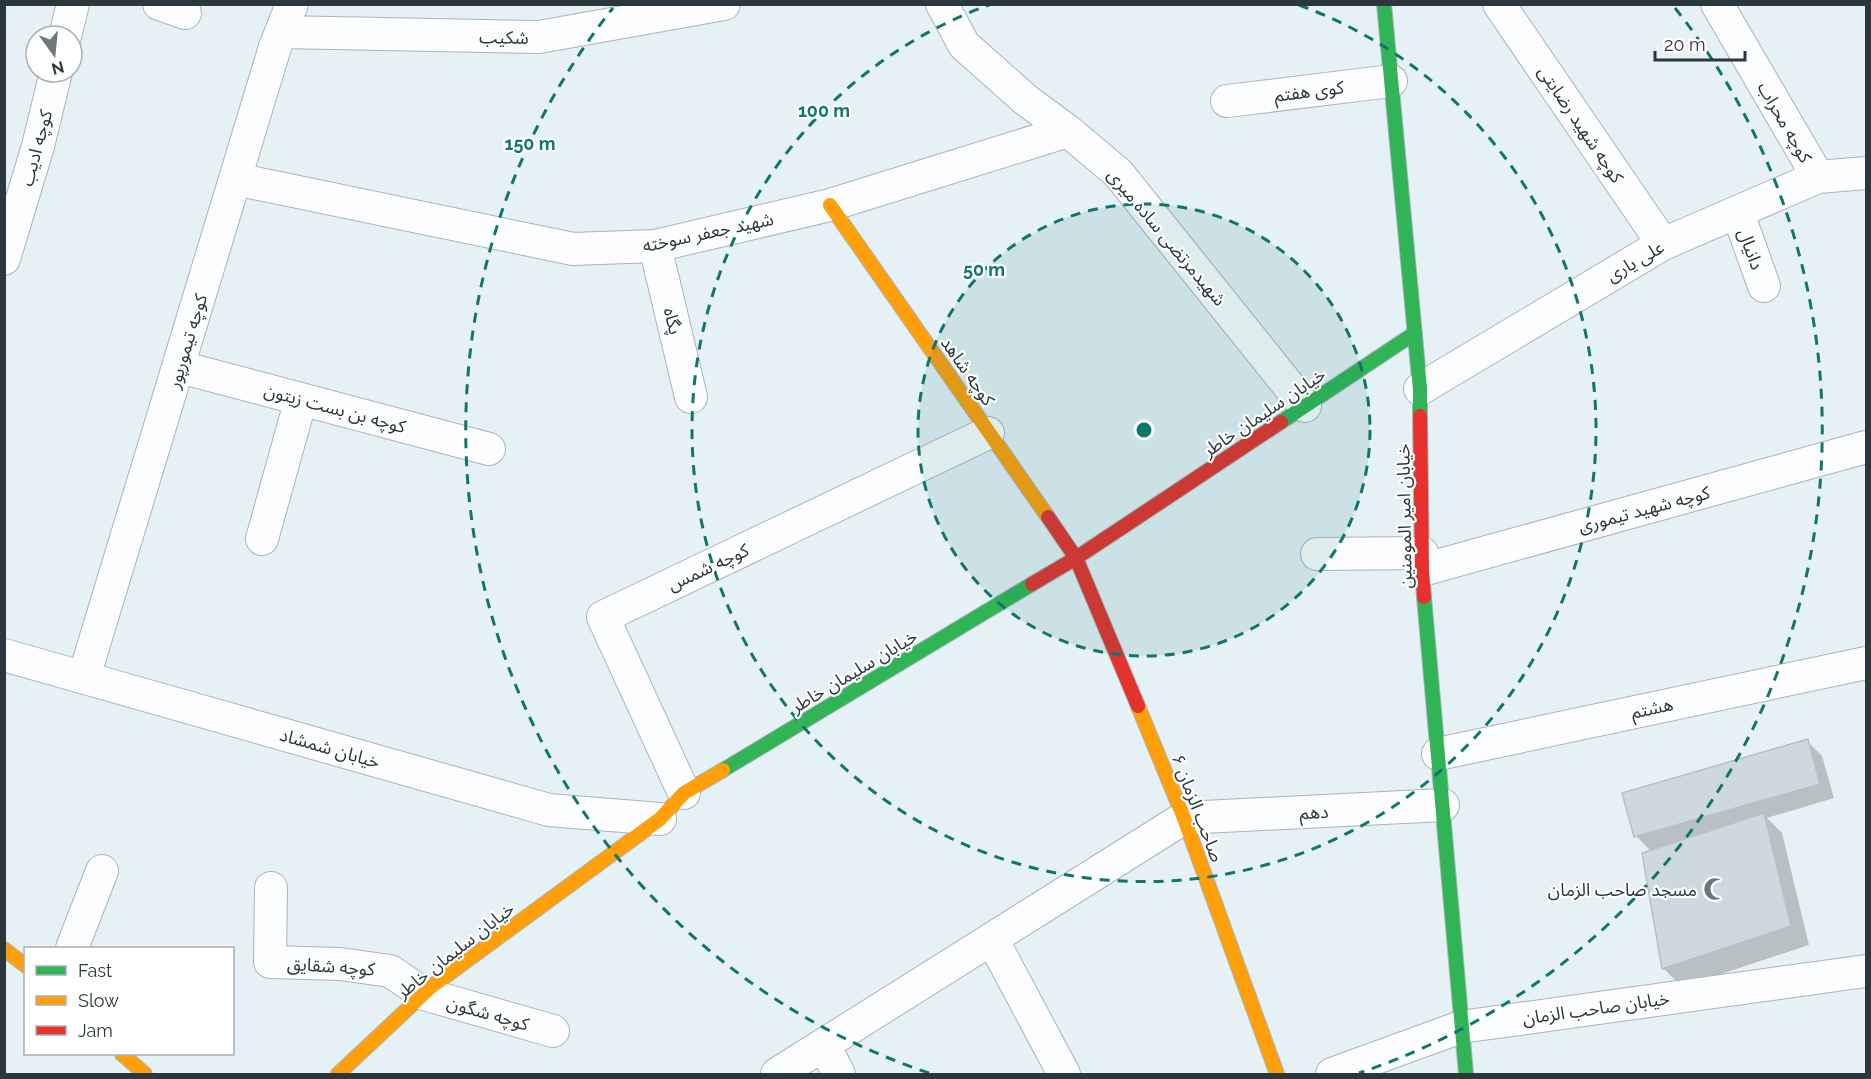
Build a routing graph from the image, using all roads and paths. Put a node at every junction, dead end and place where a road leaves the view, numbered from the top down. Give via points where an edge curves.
1 (73, 4) edge
2 (724, 4) edge
3 (942, 4) edge
4 (1384, 4) edge
5 (1499, 4) edge
6 (1717, 4) edge
7 (287, 18) edge
8 (68, 24) edge
9 (1391, 81) junction
10 (53, 84) edge
11 (1227, 101) dead end
12 (1068, 131) junction
13 (1866, 173) edge
14 (1818, 177) junction
15 (235, 179) junction
16 (830, 205) junction
17 (1738, 213) junction
18 (1663, 244) junction
19 (655, 246) junction
20 (4, 259) edge
21 (1764, 285) dead end
22 (1415, 333) junction
23 (180, 367) junction
24 (1420, 389) junction
25 (692, 396) dead end
26 (301, 399) junction
27 (1305, 406) junction
28 (988, 433) junction
29 (1866, 447) edge
30 (489, 449) dead end
31 (262, 539) dead end
32 (1317, 554) dead end
33 (1076, 558) junction
34 (1422, 562) junction
35 (4, 655) edge
36 (1866, 663) edge
37 (84, 678) junction
38 (1438, 754) junction
39 (684, 793) junction
40 (1443, 805) junction
41 (1184, 818) junction
42 (660, 819) junction
43 (102, 871) dead end
44 (272, 888) dead end
45 (992, 939) junction
46 (72, 947) edge
47 (4, 949) edge
48 (24, 964) edge
49 (1866, 970) edge
50 (424, 994) junction
51 (1461, 1027) junction
52 (553, 1031) dead end
53 (824, 1045) junction
54 (124, 1055) edge
55 (145, 1074) edge
56 (338, 1074) edge
57 (777, 1074) edge
58 (839, 1074) edge
59 (1064, 1074) edge
60 (1277, 1074) edge
61 (1332, 1074) edge
62 (1466, 1074) edge

1 - 8 street
2 - 7 street, شکیب via 539,37
3 - 12 street, شهیدمرتضی ساده میری via 964,45
4 - 9 street, خیابان امیر المومنین
5 - 18 street, کوچه شهید رضایتی
6 - 14 street, کوچه محراب
7 - 15 street, کوچه تیمورپور
9 - 11 street, کوی هفتم
9 - 22 street, خیابان امیر المومنین
10 - 20 street, کوچه ادیب
12 - 16 street, شهید جعفر سوخته
12 - 27 street, شهیدمرتضی ساده میری via 1118,173
13 - 14 street, علی یاری
14 - 17 street, علی یاری
15 - 19 street, شهید جعفر سوخته via 573,249
15 - 23 street, کوچه تیمورپور
16 - 19 street, شهید جعفر سوخته
16 - 28 street, کوچه شاهد
17 - 18 street, علی یاری
17 - 21 street, دانیال
18 - 24 street, علی یاری
19 - 25 street, پگاه
22 - 24 street, خیابان امیر المومنین
22 - 27 street, خیابان سلیمان خاطر
23 - 26 street, کوچه بن بست زیتون
23 - 37 street, کوچه تیمورپور
24 - 34 street, خیابان امیر المومنین
26 - 30 street, کوچه بن بست زیتون
26 - 31 street
27 - 33 street, خیابان سلیمان خاطر
28 - 33 street, کوچه شاهد
28 - 39 street, کوچه شمس via 603,617
29 - 34 street, کوچه شهید تیموری
32 - 34 street, کوچه شهید تیموری
33 - 39 street, خیابان سلیمان خاطر
33 - 41 street, صاحب الزمان ۶
34 - 38 street, خیابان امیر المومنین
35 - 37 street, خیابان شمشاد
36 - 38 street, هشتم
37 - 42 street, خیابان شمشاد via 549,810
38 - 40 street, خیابان امیر المومنین
39 - 42 street, خیابان سلیمان خاطر
40 - 41 street, دهم
40 - 51 street, خیابان امیر المومنین
41 - 45 street
41 - 60 street, صاحب الزمان ۶
42 - 50 street, خیابان سلیمان خاطر
43 - 46 street
44 - 50 street, کوچه شقایق via 270,962 340,964 390,971
45 - 53 street
45 - 59 street
47 - 48 street
49 - 51 street, خیابان صاحب الزمان
50 - 52 street, کوچه شگون
50 - 56 street, خیابان سلیمان خاطر
51 - 61 street, خیابان صاحب الزمان
51 - 62 street, خیابان امیر المومنین
53 - 57 street
53 - 58 street
54 - 55 street

